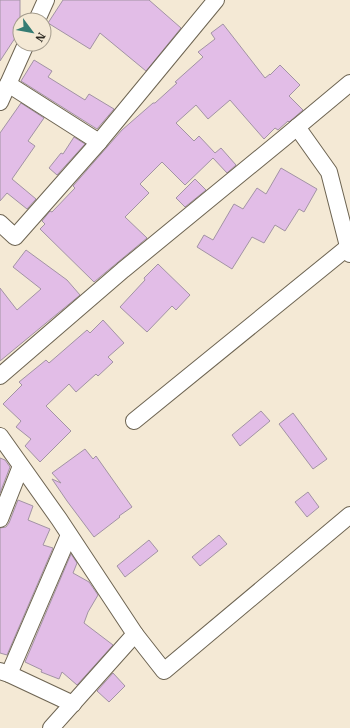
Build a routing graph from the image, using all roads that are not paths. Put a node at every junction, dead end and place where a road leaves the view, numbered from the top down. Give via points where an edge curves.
1 (46, 0) edge
2 (216, 0) edge
3 (41, 12) edge
4 (22, 52) edge
5 (350, 83) edge
6 (8, 84) junction
7 (0, 102) edge
8 (297, 127) junction
9 (99, 142) junction
10 (0, 223) edge
11 (349, 250) edge
12 (0, 376) edge
13 (134, 421) dead end
14 (0, 436) edge
15 (21, 466) junction
16 (350, 515) edge
17 (0, 519) edge
18 (69, 535) junction
19 (135, 634) junction
20 (4, 672) edge
21 (72, 704) junction
22 (51, 728) edge

1 - 3 street
2 - 9 street
4 - 6 street
5 - 8 street
6 - 7 street
6 - 9 street
8 - 11 street via 330,172
8 - 12 street via 123,270
9 - 10 street via 14,237
11 - 13 street
14 - 15 street
15 - 17 street
15 - 18 street
16 - 19 street via 164,671
18 - 19 street
18 - 20 street
19 - 21 street
20 - 21 street
21 - 22 street

